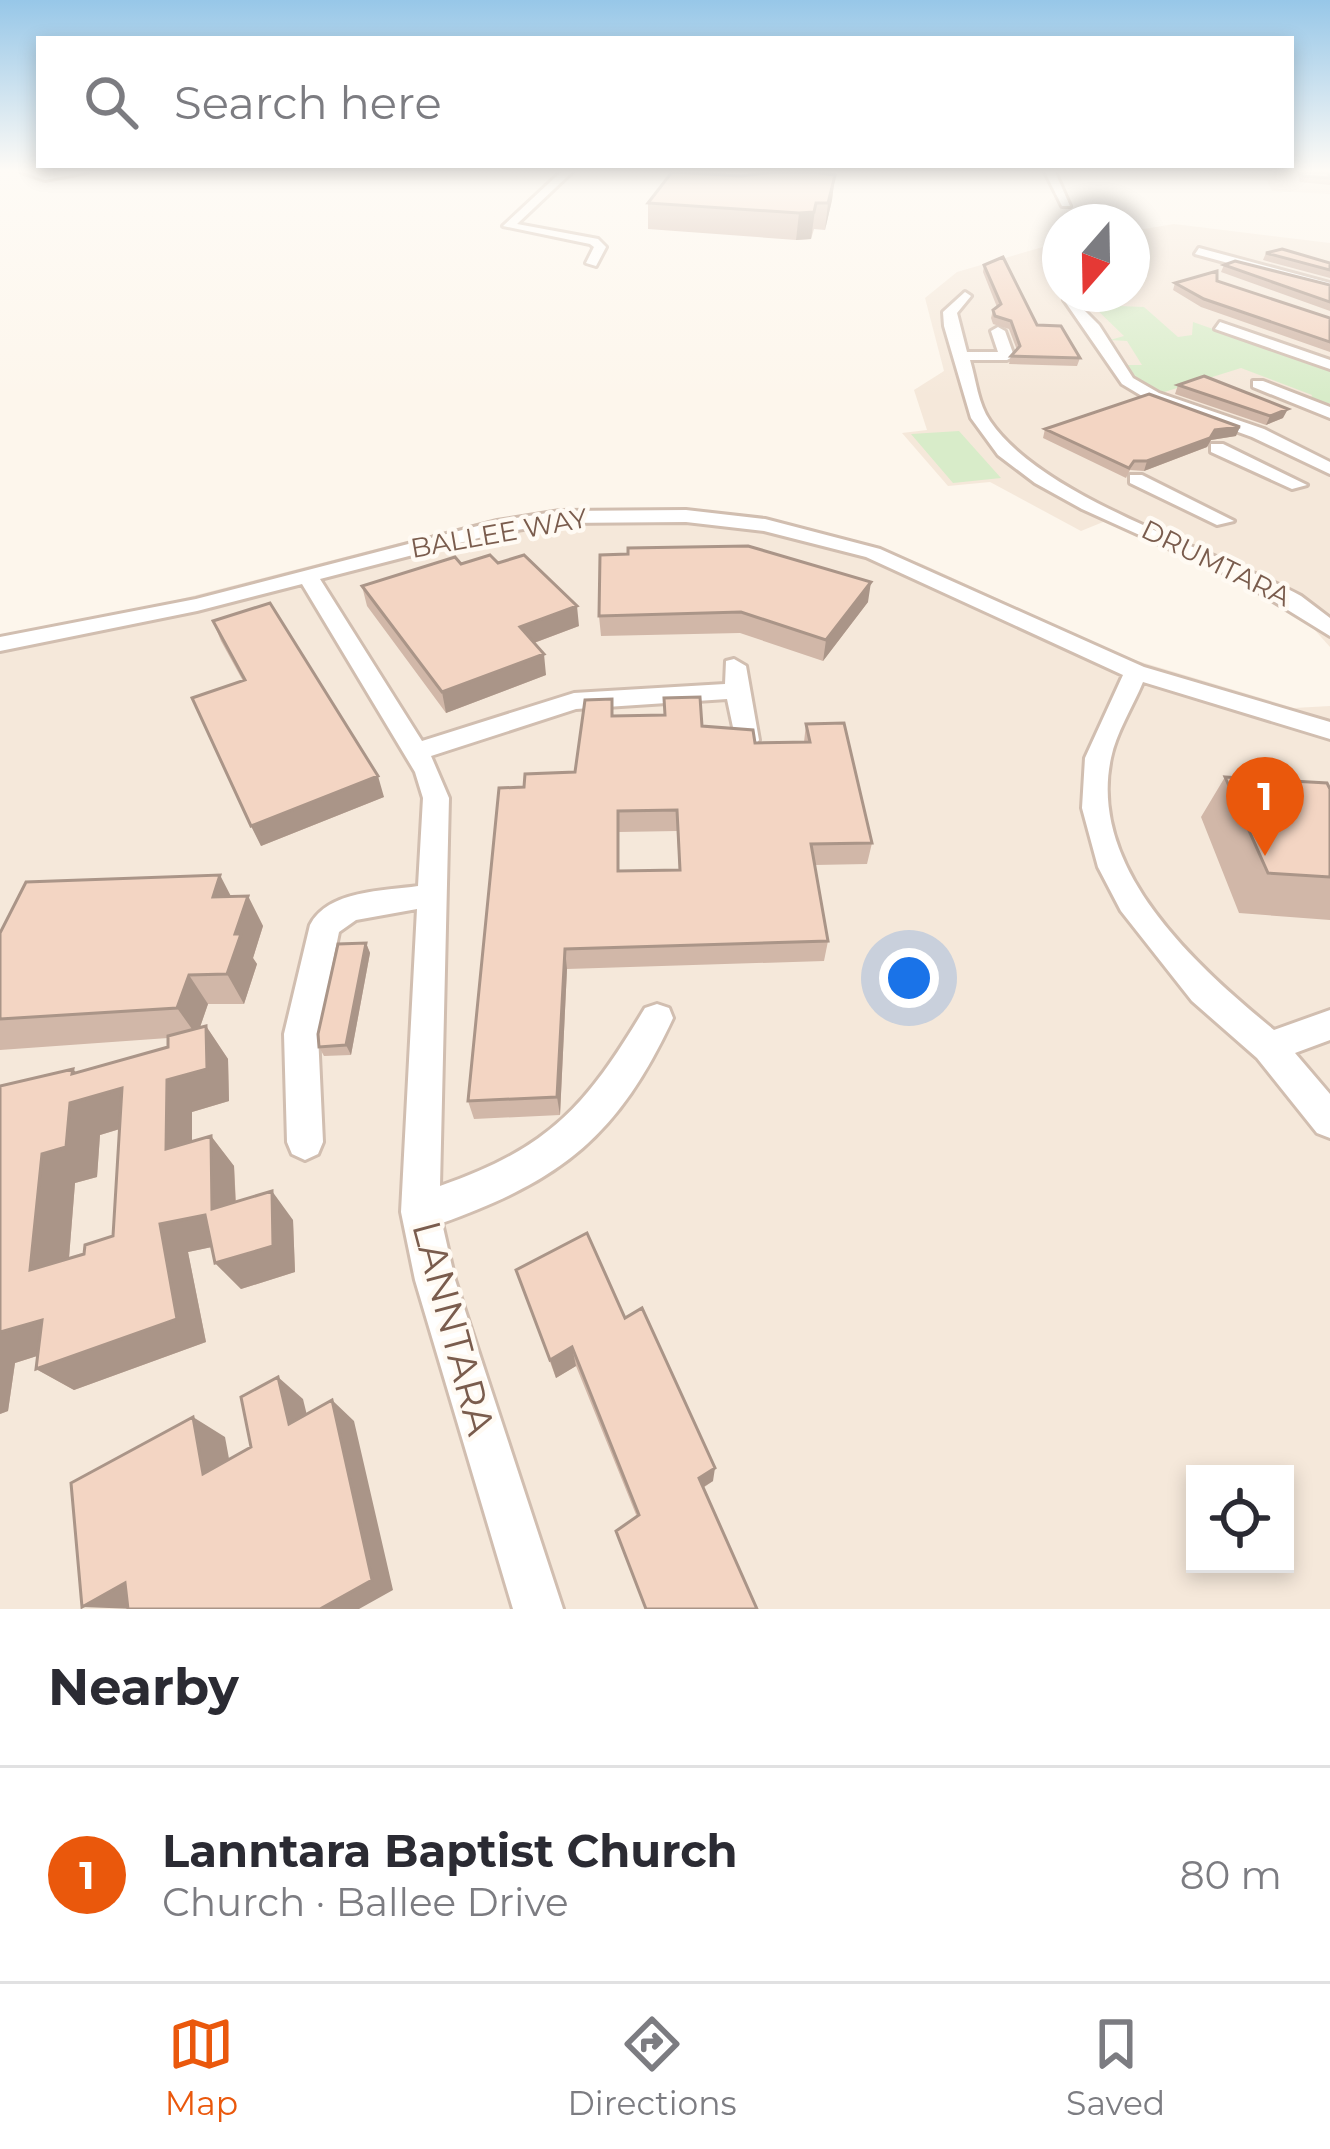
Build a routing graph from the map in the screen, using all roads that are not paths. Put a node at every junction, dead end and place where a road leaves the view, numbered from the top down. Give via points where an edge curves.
1 (599, 247) edge
2 (1199, 252) dead end
3 (592, 263) dead end
4 (1330, 287) edge
5 (955, 299) dead end
6 (1054, 317) dead end
7 (1220, 326) dead end
8 (998, 331) dead end
9 (962, 356) junction
10 (1330, 365) edge
11 (1258, 384) dead end
12 (1330, 412) edge
13 (1283, 445) junction
14 (1216, 448) dead end
15 (1240, 459) junction
16 (1330, 469) edge
17 (1136, 478) dead end
18 (1298, 485) dead end
19 (1157, 489) junction
20 (1109, 512) junction
21 (1224, 521) dead end
22 (307, 575) junction
23 (1327, 623) edge
24 (0, 644) edge
25 (1136, 672) junction
26 (1330, 731) edge
27 (746, 740) edge
28 (416, 752) junction
29 (434, 895) junction
30 (656, 1018) dead end
31 (1330, 1025) edge
32 (1269, 1047) junction
33 (1330, 1121) edge
34 (305, 1142) dead end
35 (420, 1212) junction
36 (538, 1609) edge

1 - 3 street
2 - 4 street
5 - 9 street, DRUMTARA via 950,321
6 - 13 street via 1073,311 1089,322 1134,385
7 - 10 street
8 - 9 street via 1007,356
9 - 20 street, DRUMTARA via 979,418 1008,456
11 - 12 street
13 - 15 street
13 - 16 street
14 - 15 street
15 - 18 street
17 - 19 street, DRUMTARA
19 - 20 street, DRUMTARA
19 - 21 street, DRUMTARA
20 - 23 street, DRUMTARA via 1278,591
22 - 24 street, BALLEE WAY
22 - 25 street, BALLEE WAY via 560,517 713,518 901,562
22 - 28 street, LANNTARA
25 - 26 street, BALLEE WAY
25 - 32 street via 1098,758 1102,845 1163,944
27 - 28 street via 736,678 574,701
28 - 29 street, LANNTARA via 436,798
29 - 34 street via 349,909 325,925 301,1034
29 - 35 street, LANNTARA
30 - 35 street via 600,1108 541,1166
31 - 32 street
32 - 33 street
35 - 36 street, LANNTARA

